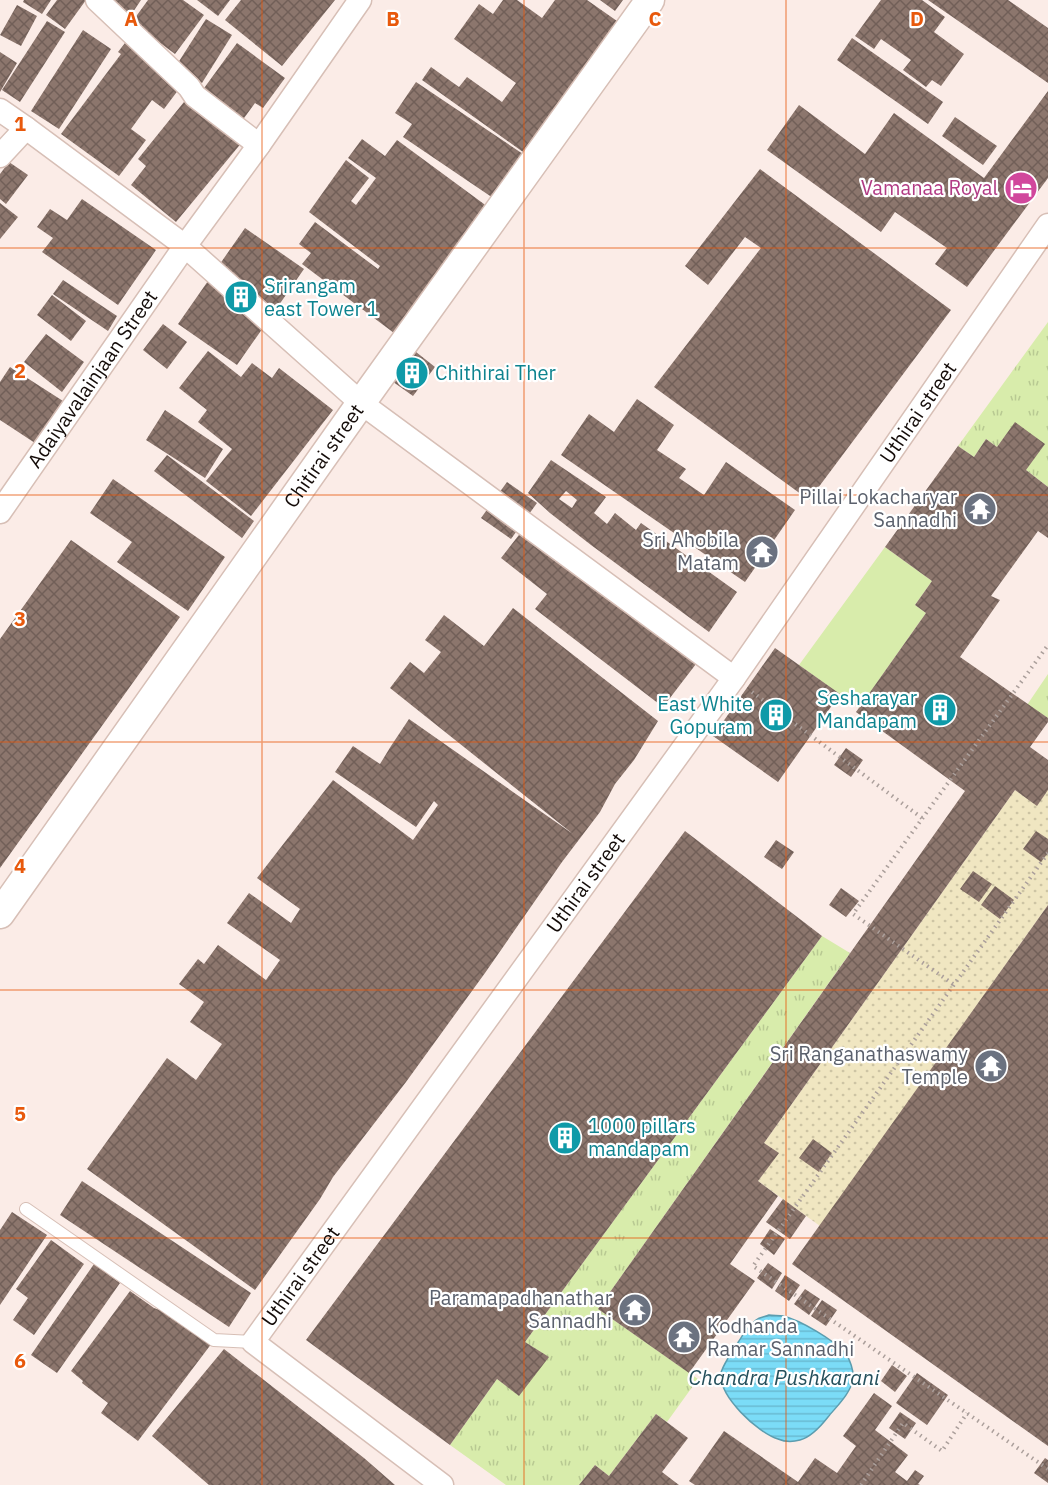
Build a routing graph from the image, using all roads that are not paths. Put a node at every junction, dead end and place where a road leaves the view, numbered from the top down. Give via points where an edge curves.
1 (97, 0) edge
2 (360, 0) edge
3 (650, 0) edge
4 (0, 110) edge
5 (26, 128) junction
6 (259, 145) junction
7 (0, 156) edge
8 (1048, 225) edge
9 (185, 246) junction
10 (361, 403) junction
11 (0, 512) edge
12 (734, 678) junction
13 (0, 914) edge
14 (26, 1209) dead end
15 (253, 1342) junction
16 (442, 1485) edge

1 - 6 street via 195,96
2 - 6 street, Adaiyavalainjaan Street
3 - 10 street, Chitirai street
4 - 5 street
5 - 7 street
5 - 9 street
6 - 9 street, Adaiyavalainjaan Street
8 - 12 street, Uthirai street
9 - 10 street
9 - 11 street, Adaiyavalainjaan Street
10 - 12 street
10 - 13 street, Chitirai street
12 - 15 street, Uthirai street
14 - 15 lane via 214,1340
15 - 16 street, Uthirai street

